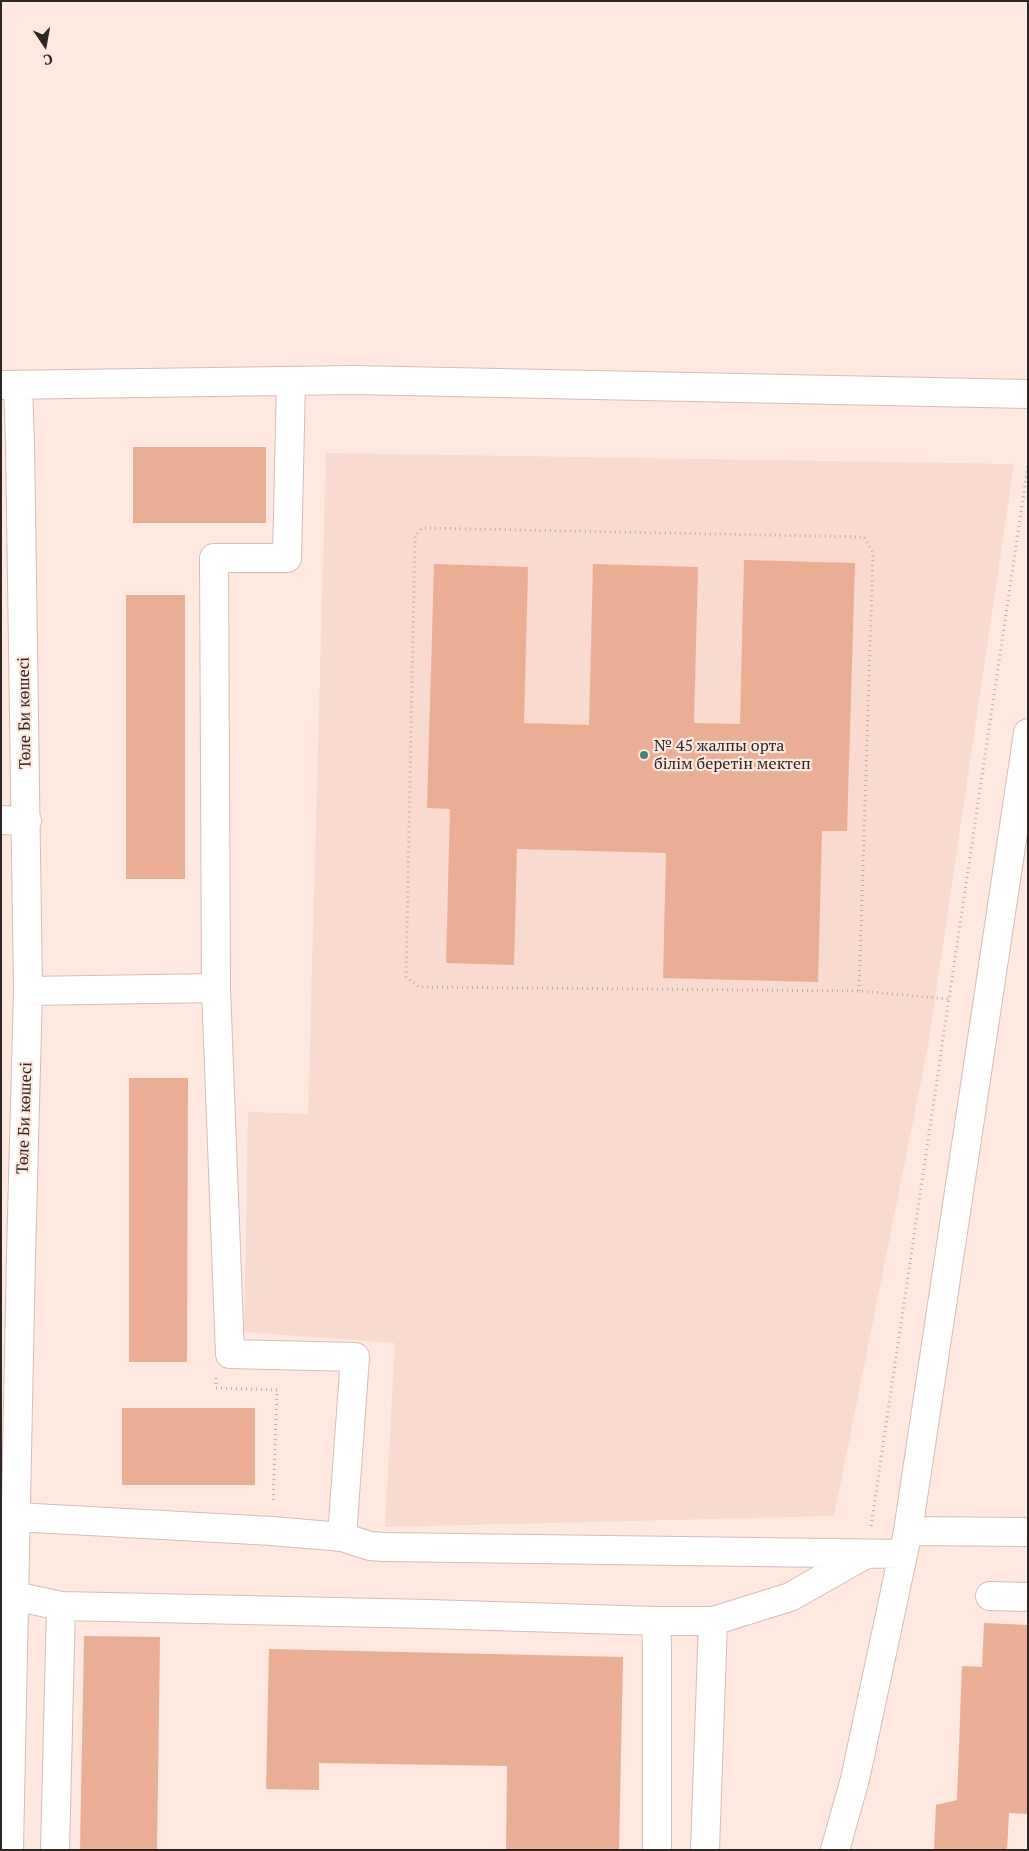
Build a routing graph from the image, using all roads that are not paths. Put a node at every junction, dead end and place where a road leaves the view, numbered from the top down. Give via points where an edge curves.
1 (292, 381) junction
2 (9, 385) edge
3 (1028, 394) edge
4 (1028, 733) edge
5 (14, 820) edge
6 (216, 988) junction
7 (28, 991) junction
8 (11, 1255) edge
9 (16, 1518) junction
10 (1028, 1532) edge
11 (342, 1536) junction
12 (906, 1543) junction
13 (867, 1553) junction
14 (14, 1596) junction
15 (990, 1596) dead end
16 (1028, 1597) edge
17 (61, 1606) junction
18 (656, 1621) junction
19 (713, 1621) junction
20 (7, 1662) edge
21 (9, 1850) edge
22 (55, 1850) edge
23 (657, 1850) edge
24 (705, 1850) edge
25 (835, 1850) edge

1 - 2 street
1 - 3 street
1 - 6 street via 287,558 214,558
2 - 5 street, Төле Би көшесі
4 - 12 street
5 - 7 street, Төле Би көшесі
6 - 7 street
6 - 11 street via 230,1354 355,1357
7 - 8 street, Төле Би көшесі
8 - 9 street, Төле Би көшесі
9 - 11 street
9 - 14 street, Төле Би көшесі
10 - 12 street
11 - 13 street via 370,1546 385,1547
12 - 13 street
12 - 25 street via 855,1779
13 - 19 street via 790,1597
14 - 17 street
14 - 20 street, Төле Би көшесі
15 - 16 street
17 - 18 street
17 - 22 street
18 - 19 street
18 - 23 street
19 - 24 street
20 - 21 street, Төле Би көшесі

